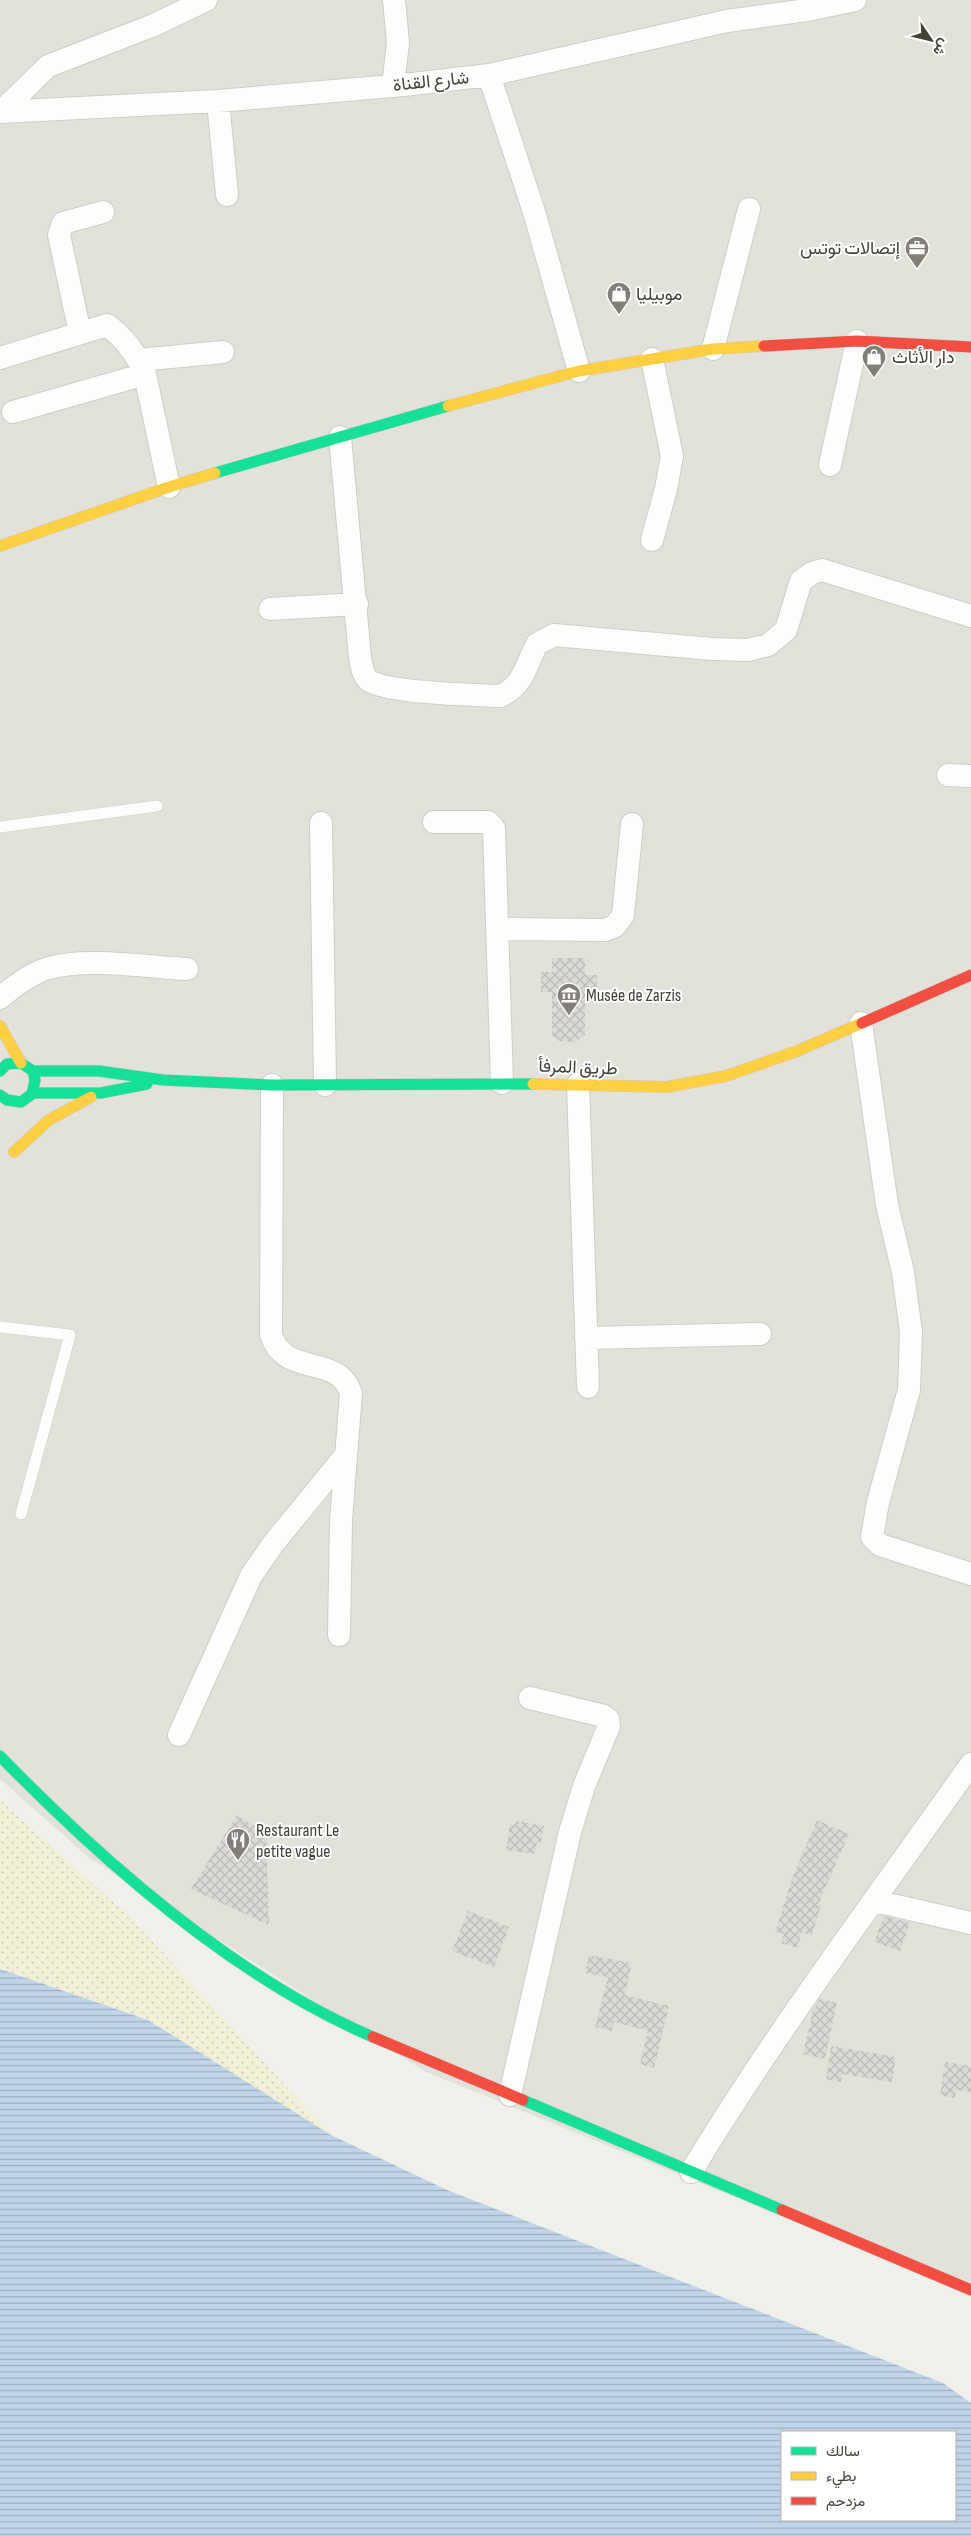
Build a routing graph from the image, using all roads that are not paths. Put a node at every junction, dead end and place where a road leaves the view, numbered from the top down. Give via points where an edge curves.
1 (206, 0) edge
2 (394, 0) edge
3 (855, 0) edge
4 (806, 5) edge
5 (489, 75) junction
6 (393, 85) junction
7 (218, 101) junction
8 (1, 111) edge
9 (227, 195) dead end
10 (750, 209) dead end
11 (103, 212) dead end
12 (80, 333) junction
13 (857, 341) junction
14 (971, 347) edge
15 (714, 349) junction
16 (223, 352) dead end
17 (0, 358) edge
18 (652, 359) junction
19 (142, 367) junction
20 (579, 371) junction
21 (13, 412) dead end
22 (340, 437) junction
23 (830, 465) dead end
24 (169, 487) junction
25 (652, 540) dead end
26 (0, 546) edge
27 (357, 604) junction
28 (270, 609) dead end
29 (971, 616) edge
30 (948, 775) dead end
31 (971, 776) edge
32 (157, 806) dead end
33 (434, 822) dead end
34 (321, 823) dead end
35 (632, 824) dead end
36 (0, 827) edge
37 (499, 929) junction
38 (186, 969) dead end
39 (971, 976) edge
40 (0, 998) edge
41 (861, 1023) junction
42 (0, 1026) edge
43 (21, 1063) junction
44 (0, 1071) edge
45 (33, 1071) junction
46 (163, 1080) junction
47 (502, 1082) junction
48 (578, 1084) junction
49 (272, 1085) junction
50 (325, 1085) junction
51 (101, 1093) junction
52 (0, 1095) edge
53 (32, 1096) junction
54 (14, 1152) junction
55 (5, 1164) dead end
56 (0, 1327) edge
57 (760, 1334) dead end
58 (586, 1338) junction
59 (588, 1387) dead end
60 (345, 1456) junction
61 (21, 1514) dead end
62 (971, 1574) edge
63 (339, 1635) dead end
64 (530, 1698) dead end
65 (179, 1735) dead end
66 (0, 1756) edge
67 (971, 1764) edge
68 (875, 1901) junction
69 (971, 1924) edge
70 (510, 2095) junction
71 (691, 2172) junction
72 (971, 2290) edge

1 - 8 street via 154,25 48,66
2 - 6 street via 398,43
3 - 4 street, شارع القناة
4 - 5 street, شارع القناة
5 - 6 street, شارع القناة
5 - 20 street via 535,215
6 - 7 street, شارع القناة
7 - 8 street, شارع القناة
7 - 9 street
10 - 15 street
11 - 12 street via 63,223 59,235
12 - 17 street
12 - 19 street via 107,325 123,337
13 - 14 street
13 - 15 street
13 - 23 street
15 - 18 street
16 - 19 street
18 - 20 street
18 - 25 street via 672,456
19 - 21 street
19 - 24 street
20 - 22 street
22 - 24 street
22 - 27 street
24 - 26 street
27 - 28 street
27 - 29 street via 363,673 373,683 393,688 500,696 518,684 537,644 554,635 712,649 748,650 768,645 786,630 801,580 822,570
30 - 31 street
32 - 36 lane
33 - 37 street via 488,822 494,828
34 - 50 street
35 - 37 street via 623,915 615,926 605,930
37 - 47 street
38 - 40 street via 78,963 48,968 17,984
39 - 41 street, طريق المرفأ
41 - 48 street, طريق المرفأ via 797,1051 726,1076 666,1088
41 - 62 street via 887,1205 903,1272 911,1332 909,1390 878,1502 872,1537 880,1545
42 - 43 street
43 - 44 street via 7,1064
43 - 45 street
45 - 46 street via 99,1071
45 - 53 street via 37,1086
46 - 49 street, طريق المرفأ
46 - 51 street
47 - 48 street, طريق المرفأ
47 - 50 street, طريق المرفأ
48 - 58 street
49 - 50 street, طريق المرفأ
49 - 60 street via 271,1335 282,1355 331,1371 348,1383 351,1393
51 - 53 street
51 - 54 street via 53,1116
52 - 53 street via 14,1103
53 - 54 street via 30,1116
54 - 55 street
56 - 61 lane via 70,1335
57 - 58 street
58 - 59 street
60 - 63 street
60 - 65 street via 251,1576
64 - 70 street via 604,1716 609,1726 584,1786 570,1832
66 - 70 street via 35,1794 96,1850 202,1934 271,1982 353,2028
67 - 68 street
68 - 69 street
68 - 71 street via 718,2127
70 - 71 street
71 - 72 street

